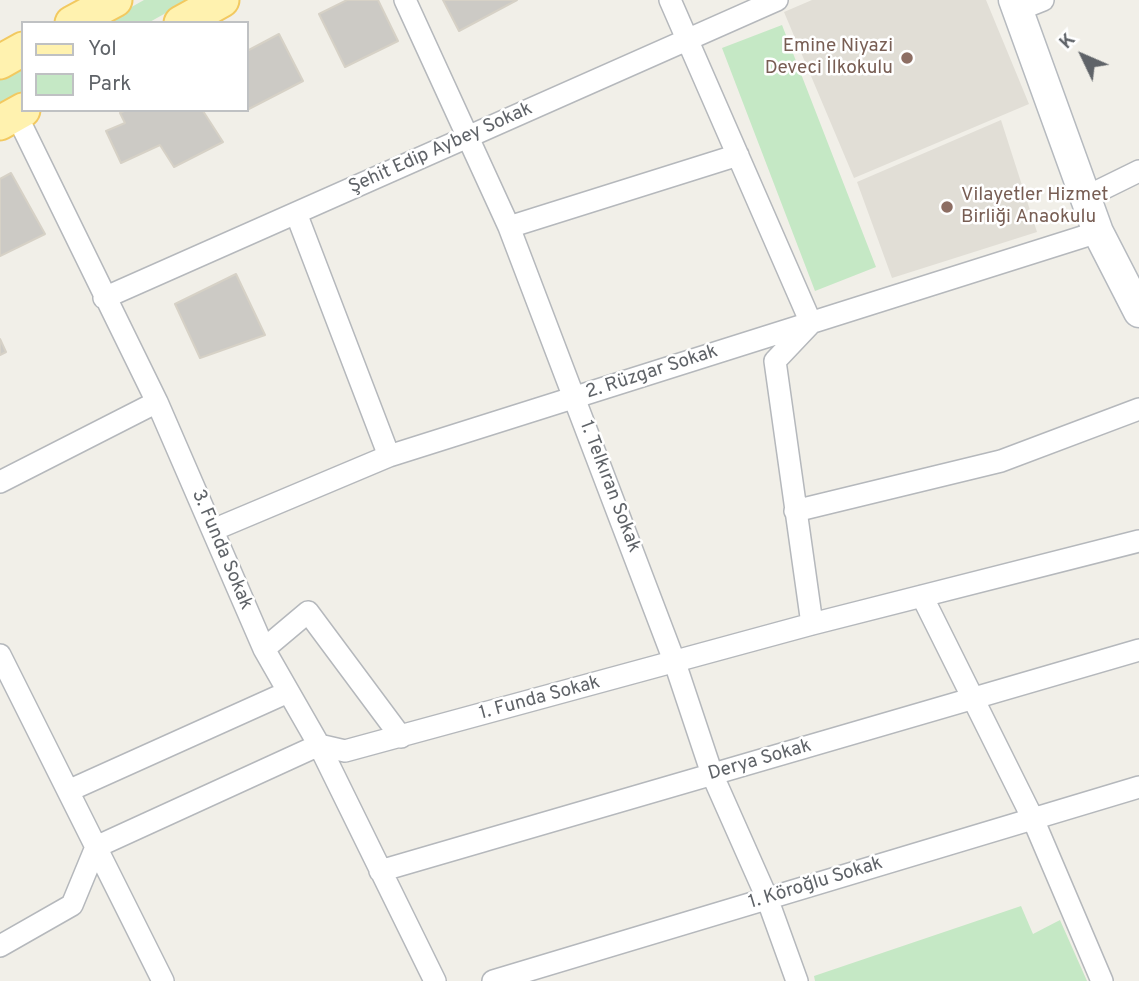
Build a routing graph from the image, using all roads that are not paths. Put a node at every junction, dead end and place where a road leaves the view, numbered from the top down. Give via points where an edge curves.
1 (115, 0) edge
2 (222, 0) edge
3 (405, 0) edge
4 (670, 0) edge
5 (777, 0) edge
6 (1025, 3) edge
7 (76, 21) edge
8 (185, 21) edge
9 (688, 39) junction
10 (21, 51) edge
11 (0, 62) edge
12 (13, 116) edge
13 (469, 136) junction
14 (738, 155) junction
15 (1139, 171) edge
16 (1084, 198) junction
17 (296, 213) junction
18 (509, 227) junction
19 (1098, 232) junction
20 (104, 298) junction
21 (1139, 312) edge
22 (811, 323) junction
23 (575, 397) junction
24 (157, 402) junction
25 (1139, 410) edge
26 (389, 456) junction
27 (0, 482) edge
28 (795, 511) junction
29 (213, 530) junction
30 (1139, 541) edge
31 (922, 596) junction
32 (812, 624) junction
33 (264, 649) junction
34 (1139, 650) edge
35 (0, 655) edge
36 (674, 663) junction
37 (288, 692) junction
38 (974, 698) junction
39 (401, 737) junction
40 (319, 745) junction
41 (712, 774) junction
42 (1139, 787) edge
43 (68, 791) junction
44 (1034, 819) junction
45 (96, 846) junction
46 (380, 871) junction
47 (767, 898) junction
48 (0, 946) edge
49 (163, 981) edge
50 (435, 981) edge
51 (493, 981) edge
52 (797, 981) edge
53 (1102, 981) edge

1 - 7 main road
2 - 8 main road
3 - 13 street, 1. Telkıran Sokak
4 - 9 street
5 - 9 street, Şehit Edip Aybey Sokak
6 - 16 street
9 - 13 street, Şehit Edip Aybey Sokak
9 - 14 street
10 - 11 main road
12 - 20 street, 3. Funda Sokak
13 - 17 street, Şehit Edip Aybey Sokak
13 - 18 street, 1. Telkıran Sokak
14 - 18 street
14 - 22 street
15 - 16 street
16 - 19 street
17 - 20 street, Şehit Edip Aybey Sokak
17 - 26 street
18 - 23 street, 1. Telkıran Sokak
19 - 21 street
19 - 22 street, 2. Rüzgar Sokak
20 - 24 street, 3. Funda Sokak
22 - 23 street, 2. Rüzgar Sokak
22 - 28 street via 775,361
23 - 26 street, 2. Rüzgar Sokak
23 - 36 street, 1. Telkıran Sokak
24 - 27 street
24 - 29 street, 3. Funda Sokak
25 - 28 street via 1001,461
26 - 29 street, 2. Rüzgar Sokak
28 - 32 street
29 - 33 street, 3. Funda Sokak
30 - 31 street, 1. Funda Sokak
31 - 32 street, 1. Funda Sokak
31 - 38 street
32 - 36 street, 1. Funda Sokak
33 - 37 street, 3. Funda Sokak
33 - 39 street via 308,612
34 - 38 street, Derya Sokak
35 - 43 street
36 - 39 street, 1. Funda Sokak
36 - 41 street, 1. Telkıran Sokak
37 - 40 street, 3. Funda Sokak
37 - 43 street
38 - 41 street, Derya Sokak
38 - 44 street
39 - 40 street, 1. Funda Sokak via 345,751
40 - 45 street
40 - 46 street, 3. Funda Sokak
41 - 46 street, Derya Sokak
41 - 47 street, 1. Telkıran Sokak
42 - 44 street, 1. Köroğlu Sokak
43 - 45 street
44 - 47 street, 1. Köroğlu Sokak
44 - 53 street
45 - 48 street via 72,905
45 - 49 street
46 - 50 street, 3. Funda Sokak
47 - 51 street, 1. Köroğlu Sokak
47 - 52 street, 1. Telkıran Sokak

